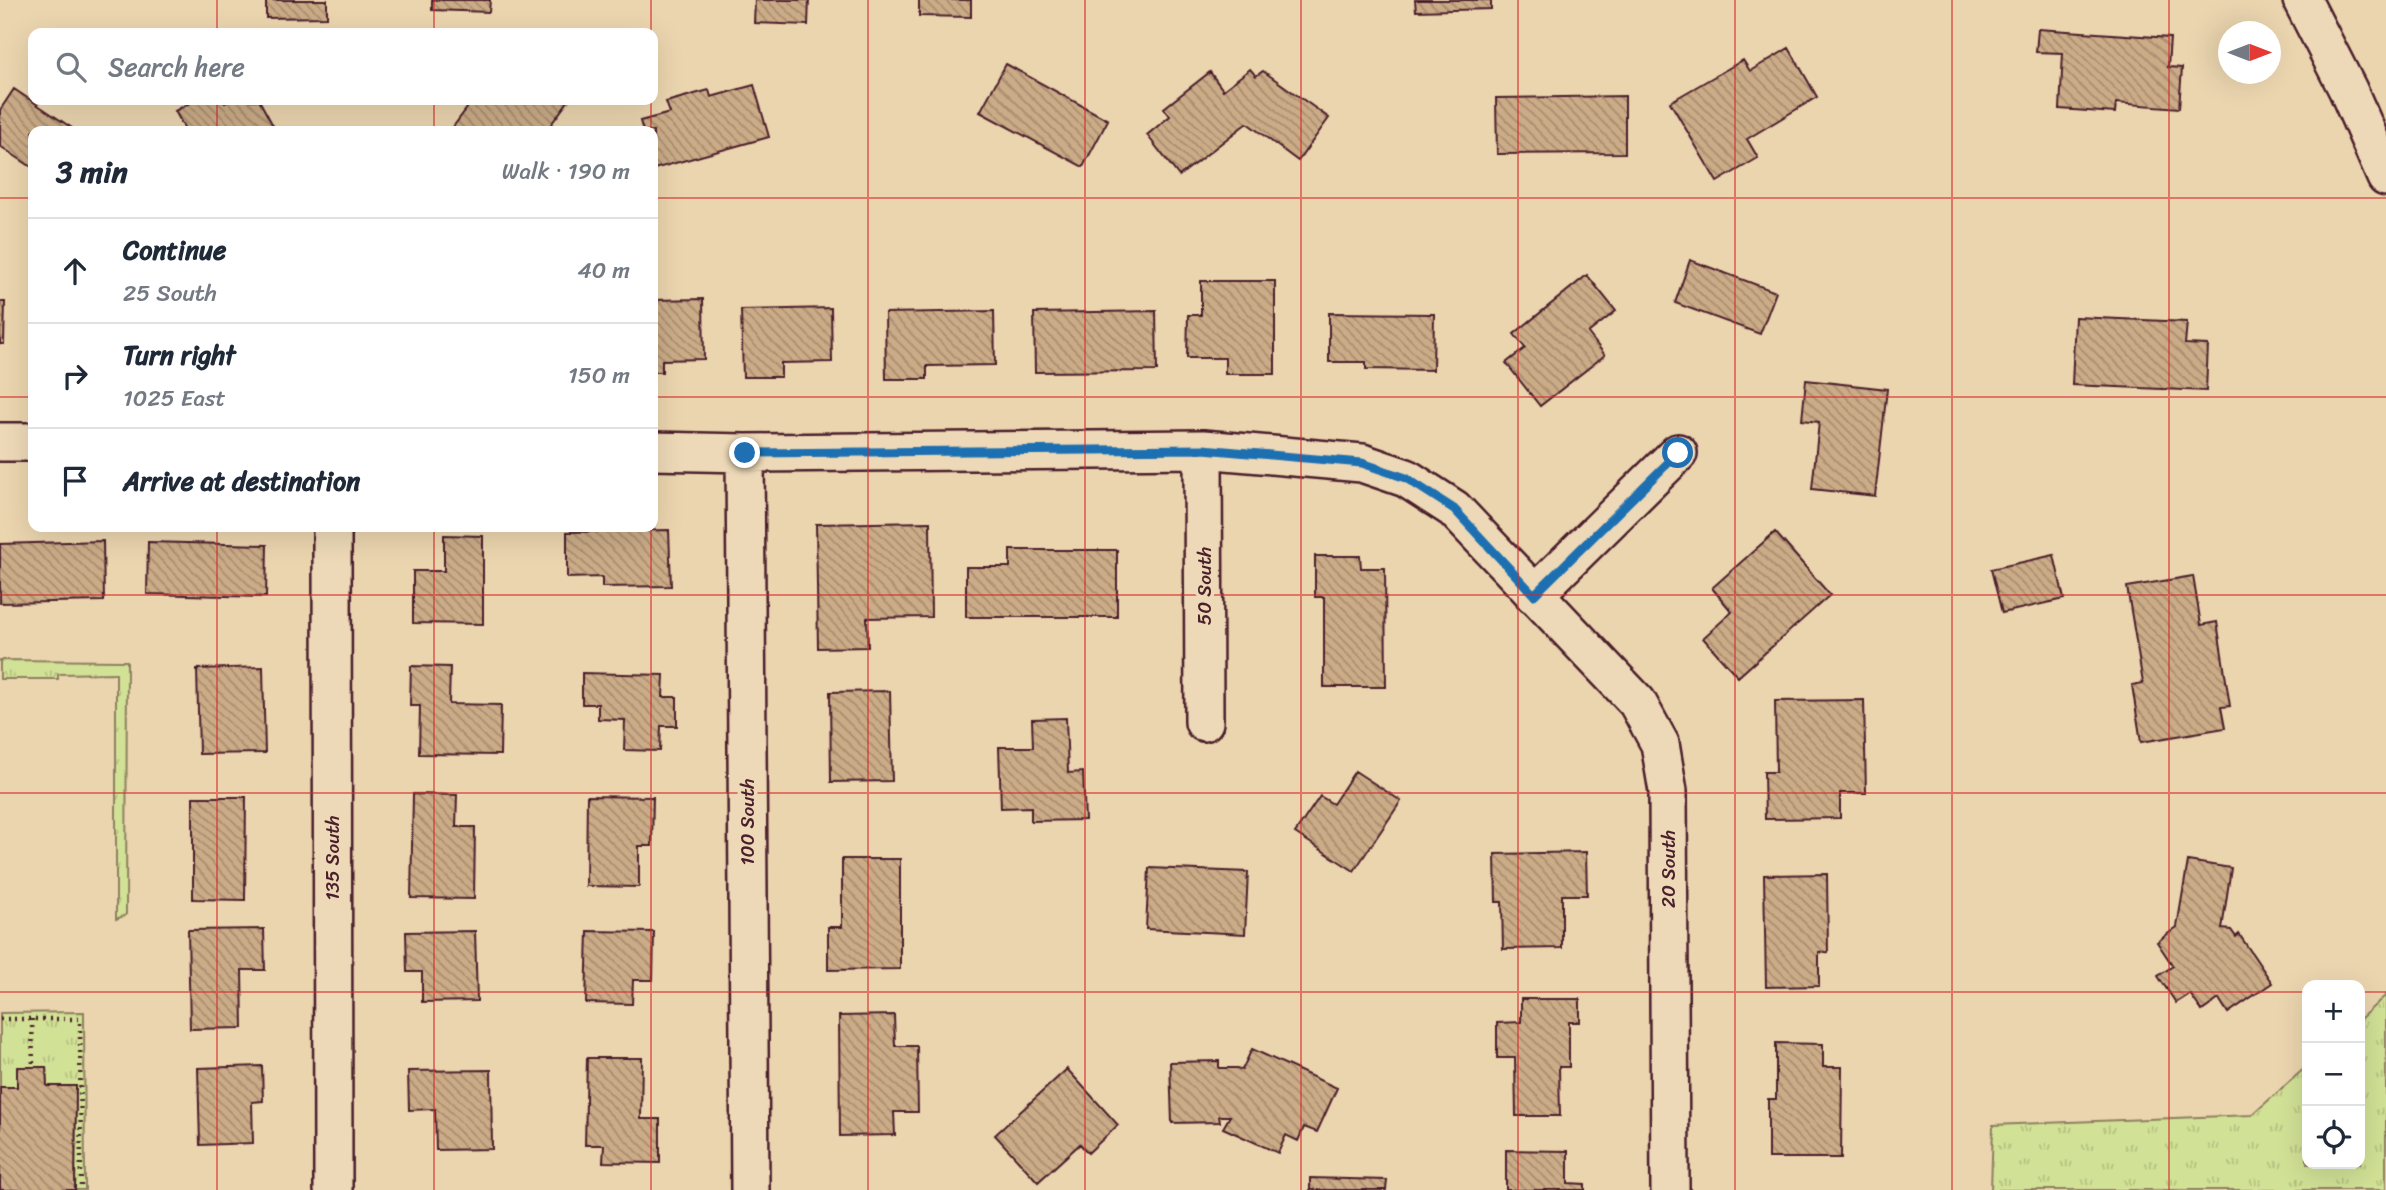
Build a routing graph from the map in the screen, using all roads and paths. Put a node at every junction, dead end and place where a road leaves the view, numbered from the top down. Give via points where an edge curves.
1 (2302, 0) edge
2 (2386, 177) edge
3 (0, 442) edge
4 (28, 442) edge
5 (1203, 449) junction
6 (658, 451) edge
7 (745, 453) junction
8 (1678, 453) dead end
9 (332, 532) edge
10 (1534, 595) junction
11 (1204, 722) dead end
12 (0, 1019) edge
13 (32, 1019) junction
14 (33, 1066) dead end
15 (81, 1190) edge
16 (333, 1190) edge
17 (750, 1190) edge
18 (1670, 1190) edge

1 - 2 street
3 - 4 street
5 - 7 street, 20 South
5 - 10 street, 20 South via 1362,463 1406,478 1454,509
5 - 11 street, 50 South
6 - 7 street, 20 South
7 - 17 street, 100 South
8 - 10 street
9 - 16 street, 135 South
10 - 18 street, 20 South via 1637,702 1660,744 1668,791
12 - 13 path
13 - 14 path
13 - 15 path via 80,1019

